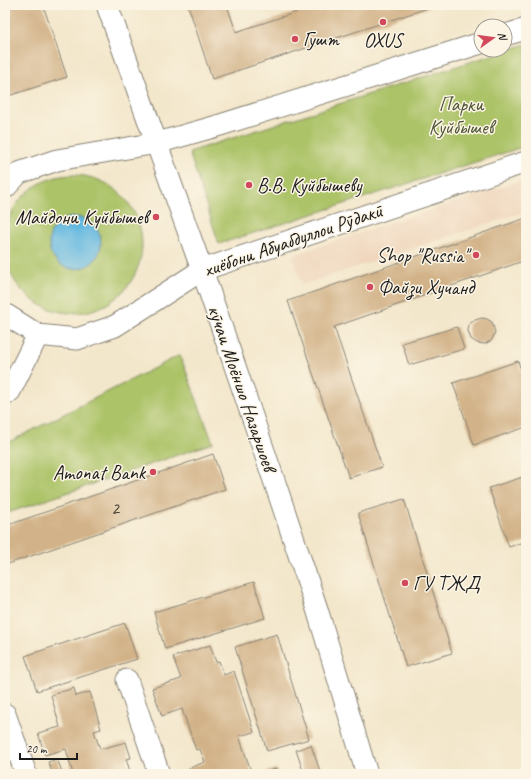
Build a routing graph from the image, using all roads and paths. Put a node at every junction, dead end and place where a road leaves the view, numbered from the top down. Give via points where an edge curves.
1 (107, 5) edge
2 (526, 28) edge
3 (513, 32) edge
4 (473, 46) edge
5 (157, 143) junction
6 (526, 162) edge
7 (5, 188) edge
8 (202, 270) junction
9 (5, 314) edge
10 (38, 335) junction
11 (5, 395) edge
12 (128, 680) dead end
13 (5, 714) edge
14 (26, 774) edge
15 (159, 774) edge
16 (367, 774) edge

1 - 5 street, кӯчаи Моёншо Назаршоев
2 - 3 street
4 - 5 street
5 - 7 street via 57,160 19,174
5 - 8 street, кӯчаи Моёншо Назаршоев
6 - 8 street, хиёбони Абуабдуллои Рӯдакӣ
8 - 10 street, хиёбони Абуабдуллои Рӯдакӣ via 115,326 78,339
8 - 16 street, кӯчаи Моёншо Назаршоев via 317,609
9 - 10 street, хиёбони Абуабдуллои Рӯдакӣ
10 - 11 street via 10,391
12 - 15 street
13 - 14 street

